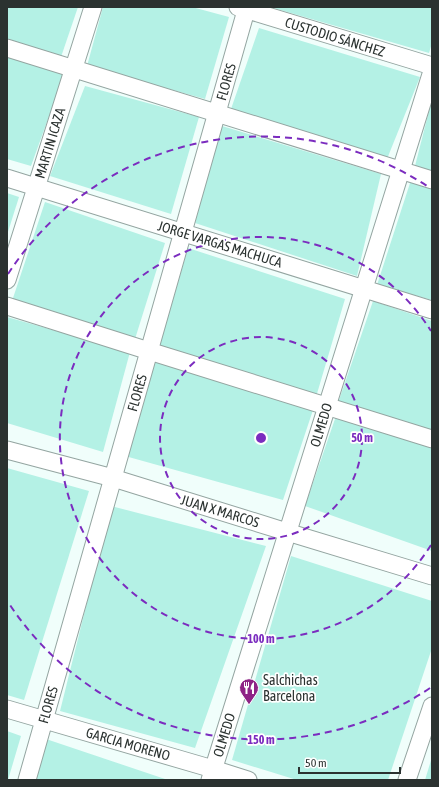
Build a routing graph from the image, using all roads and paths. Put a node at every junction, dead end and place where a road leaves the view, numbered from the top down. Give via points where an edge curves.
1 (93, 7) edge
2 (244, 8) edge
3 (7, 48) edge
4 (432, 66) edge
5 (73, 68) junction
6 (432, 71) edge
7 (217, 113) junction
8 (401, 170) junction
9 (7, 178) edge
10 (432, 180) edge
11 (36, 187) junction
12 (183, 232) junction
13 (7, 280) edge
14 (364, 289) junction
15 (7, 306) edge
16 (432, 310) edge
17 (149, 351) junction
18 (327, 406) junction
19 (432, 439) edge
20 (7, 450) edge
21 (113, 478) junction
22 (287, 532) junction
23 (432, 576) edge
24 (432, 706) edge
25 (7, 709) edge
26 (44, 721) junction
27 (212, 774) edge
28 (27, 780) edge
29 (248, 780) edge
30 (407, 780) edge

1 - 5 street, MARTIN ICAZA
2 - 4 street, CUSTODIO SÁNCHEZ
2 - 7 street, FLORES
3 - 5 street
5 - 7 street
5 - 11 street, MARTIN ICAZA
6 - 8 street, OLMEDO
7 - 8 street
7 - 12 street, FLORES
8 - 10 street
8 - 14 street, OLMEDO
9 - 11 street, JORGE VARGAS MACHUCA
11 - 12 street, JORGE VARGAS MACHUCA
11 - 13 street, MARTIN ICAZA
12 - 14 street, JORGE VARGAS MACHUCA
12 - 17 street, FLORES
14 - 16 street, JORGE VARGAS MACHUCA
14 - 18 street, OLMEDO
15 - 17 street
17 - 18 street
17 - 21 street, FLORES
18 - 19 street
18 - 22 street, OLMEDO
20 - 21 street, JUAN X MARCOS
21 - 22 street, JUAN X MARCOS
21 - 26 street, FLORES
22 - 23 street, JUAN X MARCOS
22 - 27 street, OLMEDO
24 - 30 street
25 - 26 street, GARCIA MORENO
26 - 27 street, GARCIA MORENO
26 - 28 street, FLORES
27 - 29 street, GARCIA MORENO

